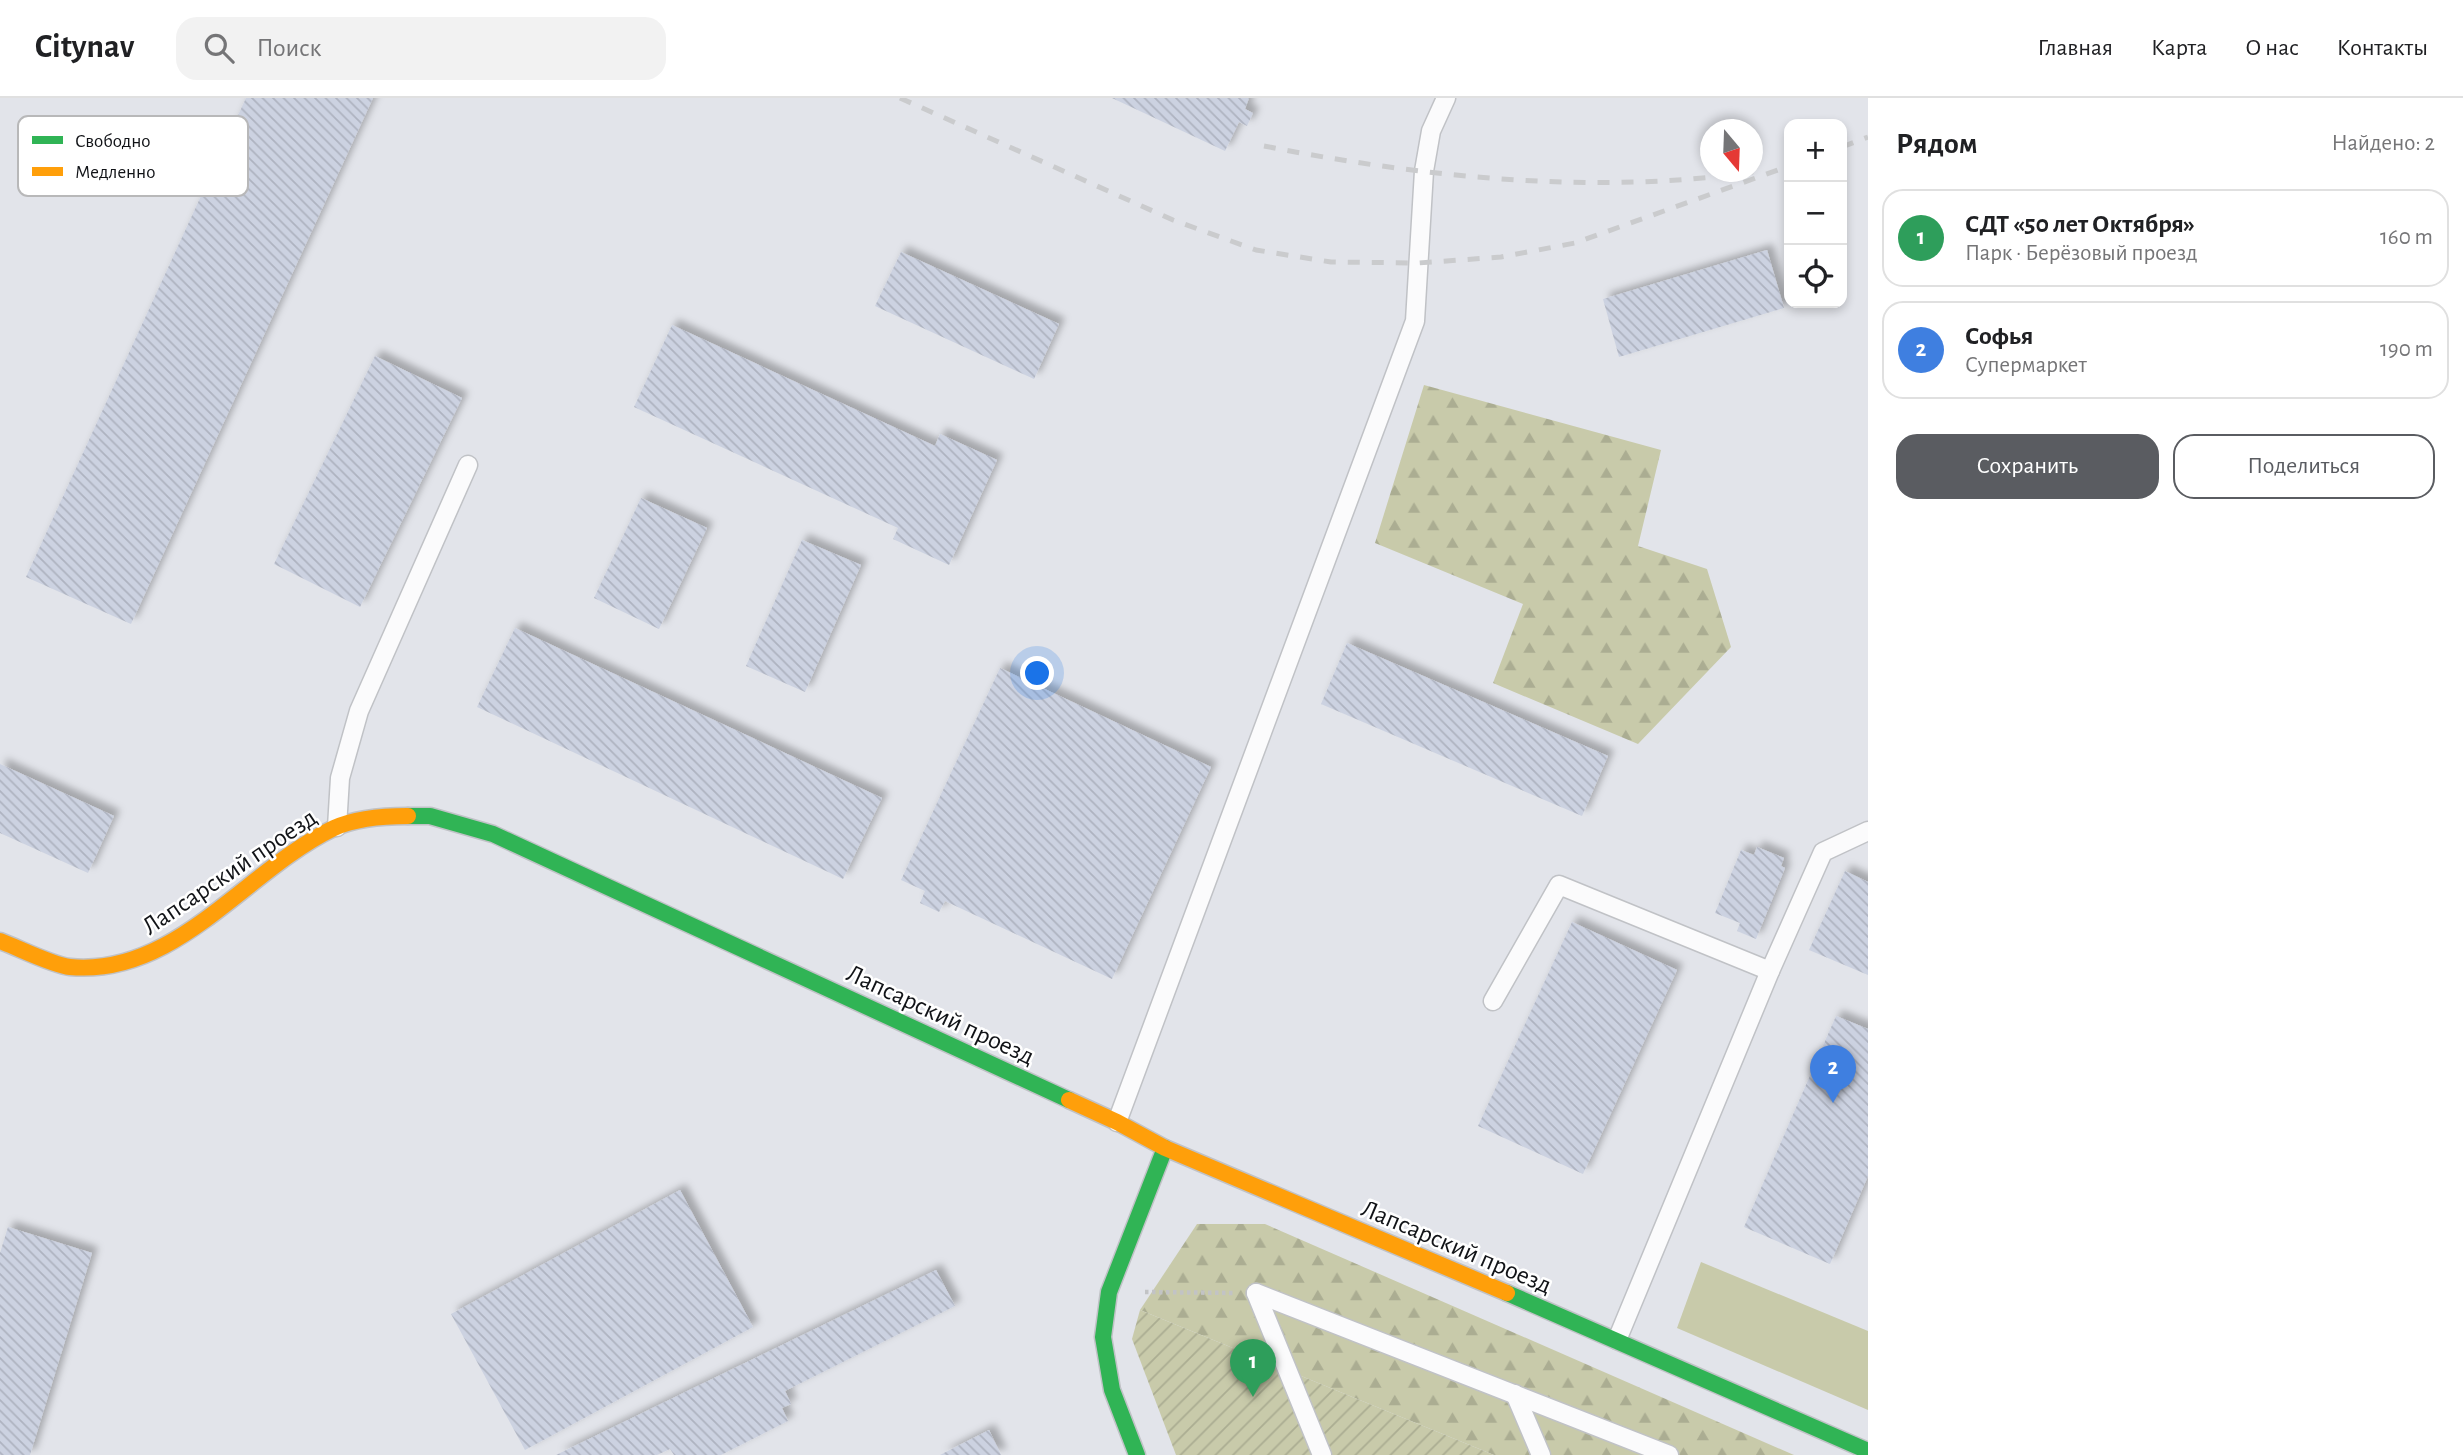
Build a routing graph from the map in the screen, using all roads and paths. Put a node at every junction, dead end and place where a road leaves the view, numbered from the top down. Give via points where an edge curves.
1 (1446, 98) edge
2 (468, 466) dead end
3 (337, 827) junction
4 (1868, 831) edge
5 (0, 941) edge
6 (1770, 971) junction
7 (1493, 1002) dead end
8 (1117, 1122) junction
9 (1165, 1148) junction
10 (1110, 1292) junction
11 (1256, 1293) junction
12 (1617, 1340) junction
13 (1515, 1394) junction
14 (1868, 1451) edge
15 (1137, 1455) edge
16 (1322, 1455) edge
17 (1541, 1455) edge
18 (1669, 1455) edge

1 - 8 lane via 1431,131 1424,171 1415,321
2 - 3 lane via 359,711 340,778
3 - 5 street, Лапсарский проезд via 296,849 183,935 142,958 102,968 67,967
3 - 8 street, Лапсарский проезд via 383,816 430,816 493,834
4 - 6 lane via 1823,852
6 - 7 lane via 1559,885
6 - 12 lane
8 - 9 street, Лапсарский проезд
9 - 10 street
9 - 12 street, Лапсарский проезд
10 - 11 path
10 - 15 street via 1102,1338 1112,1390
11 - 13 lane
11 - 16 lane
12 - 14 street, Лапсарский проезд
13 - 17 lane
13 - 18 lane

